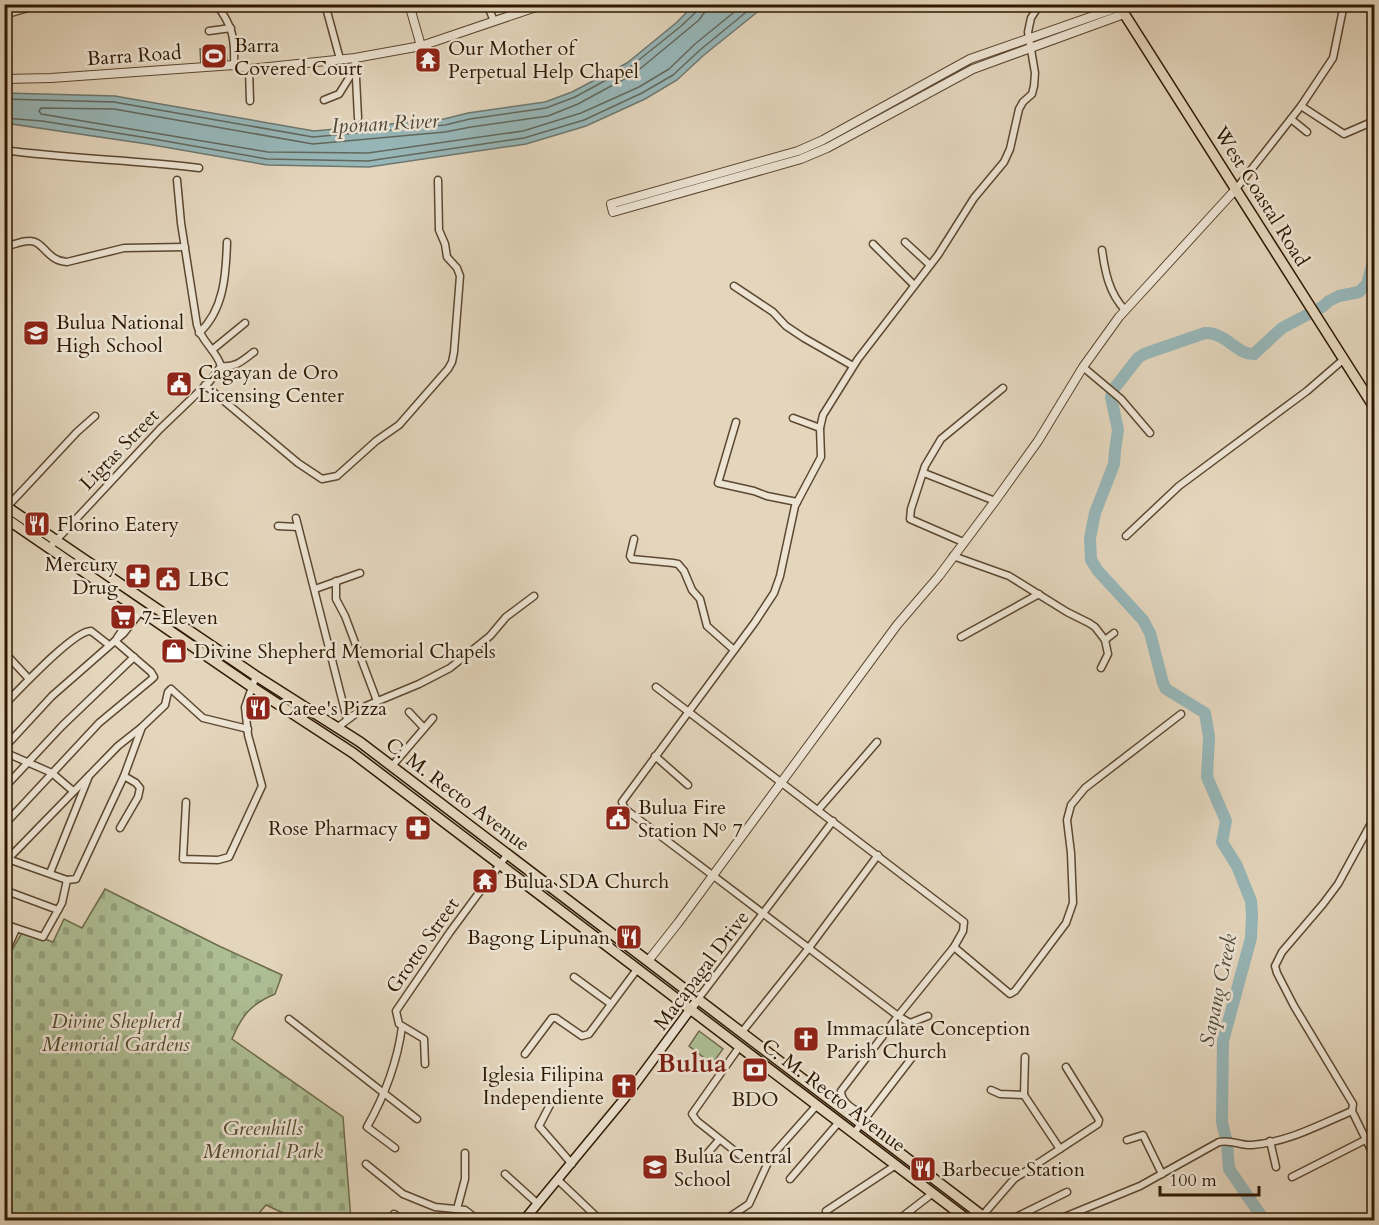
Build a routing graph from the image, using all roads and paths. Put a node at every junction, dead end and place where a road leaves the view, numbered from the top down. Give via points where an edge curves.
1 (41, 4) edge
2 (216, 4) edge
3 (325, 4) edge
4 (409, 4) edge
5 (487, 4) edge
6 (544, 4) edge
7 (1344, 4) edge
8 (1037, 6) edge
9 (523, 8) edge
10 (1120, 8) edge
11 (4, 15) edge
12 (494, 21) junction
13 (231, 28) junction
14 (209, 31) dead end
15 (1028, 38) junction
16 (421, 46) junction
17 (1031, 48) junction
18 (355, 58) junction
19 (340, 59) junction
20 (234, 65) junction
21 (249, 69) junction
22 (354, 70) junction
23 (4, 79) edge
24 (324, 100) dead end
25 (250, 101) dead end
26 (1301, 106) junction
27 (358, 118) dead end
28 (1291, 119) junction
29 (1374, 122) edge
30 (1307, 132) dead end
31 (4, 150) edge
32 (199, 168) dead end
33 (177, 180) dead end
34 (438, 180) dead end
35 (1236, 189) junction
36 (226, 242) dead end
37 (905, 242) dead end
38 (873, 244) dead end
39 (4, 247) edge
40 (185, 247) junction
41 (1102, 250) dead end
42 (930, 265) junction
43 (914, 285) junction
44 (734, 286) dead end
45 (1125, 310) junction
46 (245, 323) dead end
47 (199, 333) junction
48 (212, 350) junction
49 (254, 352) dead end
50 (1344, 359) junction
51 (221, 366) junction
52 (853, 366) junction
53 (1083, 367) junction
54 (205, 385) junction
55 (1003, 388) dead end
56 (1374, 407) edge
57 (95, 416) dead end
58 (793, 418) dead end
59 (736, 422) dead end
60 (820, 428) junction
61 (1150, 433) dead end
62 (924, 473) junction
63 (995, 501) junction
64 (797, 502) junction
65 (6, 506) edge
66 (4, 517) edge
67 (296, 518) dead end
68 (278, 526) dead end
69 (298, 527) junction
70 (1126, 536) dead end
71 (634, 539) dead end
72 (56, 540) junction
73 (963, 542) junction
74 (49, 548) junction
75 (953, 556) junction
76 (360, 573) dead end
77 (336, 581) junction
78 (315, 589) junction
79 (1039, 594) junction
80 (534, 596) dead end
81 (139, 610) junction
82 (1114, 633) dead end
83 (961, 637) dead end
84 (1105, 640) junction
85 (112, 643) junction
86 (734, 650) junction
87 (4, 652) edge
88 (134, 657) junction
89 (1101, 668) dead end
90 (256, 676) junction
91 (29, 680) junction
92 (252, 687) junction
93 (656, 687) dead end
94 (4, 692) edge
95 (10, 699) junction
96 (376, 700) junction
97 (4, 705) edge
98 (409, 712) dead end
99 (689, 712) junction
100 (1182, 714) dead end
101 (434, 718) dead end
102 (347, 719) junction
103 (142, 727) junction
104 (338, 727) junction
105 (424, 728) junction
106 (248, 729) junction
107 (877, 742) dead end
108 (4, 750) edge
109 (655, 756) junction
110 (28, 761) junction
111 (392, 766) junction
112 (52, 773) junction
113 (91, 773) junction
114 (124, 776) junction
115 (781, 783) junction
116 (688, 785) dead end
117 (4, 788) edge
118 (73, 791) junction
119 (186, 802) dead end
120 (818, 810) junction
121 (1374, 818) edge
122 (833, 821) junction
123 (4, 825) edge
124 (120, 828) dead end
125 (507, 855) junction
126 (878, 855) junction
127 (6, 858) edge
128 (500, 864) junction
129 (50, 873) junction
130 (712, 875) junction
131 (67, 880) junction
132 (4, 890) edge
133 (58, 910) junction
134 (765, 913) junction
135 (4, 924) edge
136 (16, 928) junction
137 (954, 947) junction
138 (808, 949) junction
139 (4, 957) edge
140 (648, 961) junction
141 (638, 968) junction
142 (574, 977) dead end
143 (698, 999) junction
144 (611, 1004) junction
145 (691, 1009) junction
146 (897, 1016) junction
147 (928, 1016) dead end
148 (289, 1019) dead end
149 (402, 1027) junction
150 (742, 1032) junction
151 (740, 1046) junction
152 (525, 1054) dead end
153 (914, 1054) dead end
154 (1025, 1057) dead end
155 (425, 1064) dead end
156 (1066, 1067) dead end
157 (818, 1090) junction
158 (991, 1090) dead end
159 (384, 1094) junction
160 (1024, 1095) junction
161 (551, 1103) dead end
162 (814, 1103) junction
163 (1352, 1111) junction
164 (417, 1119) dead end
165 (864, 1120) junction
166 (839, 1122) junction
167 (854, 1133) junction
168 (1367, 1139) junction
169 (719, 1140) junction
170 (1126, 1140) dead end
171 (1269, 1141) junction
172 (395, 1148) dead end
173 (1060, 1149) junction
174 (465, 1153) dead end
175 (706, 1155) dead end
176 (1374, 1156) edge
177 (746, 1160) dead end
178 (366, 1164) dead end
179 (572, 1164) junction
180 (896, 1165) junction
181 (1276, 1167) dead end
182 (505, 1174) dead end
183 (1162, 1174) junction
184 (1292, 1177) dead end
185 (790, 1179) dead end
186 (558, 1180) junction
187 (1066, 1192) dead end
188 (933, 1193) junction
189 (538, 1204) junction
190 (458, 1209) junction
191 (826, 1211) dead end
192 (394, 1214) dead end
193 (985, 1218) edge
194 (403, 1221) edge
195 (478, 1221) edge
196 (524, 1221) edge
197 (600, 1221) edge
198 (725, 1221) edge
199 (898, 1221) edge
200 (968, 1221) edge
201 (1010, 1221) edge
202 (1057, 1221) edge

1 - 11 street
2 - 13 street
3 - 19 street
4 - 16 street
5 - 12 street
6 - 9 street, Barra Road
7 - 26 street via 1333,58
8 - 15 street
9 - 12 street, Barra Road
10 - 15 street
10 - 17 street
10 - 35 main road, West Coastal Road
12 - 16 street, Barra Road
13 - 14 street
13 - 20 street
15 - 17 street
15 - 17 street via 970,59 798,151 612,208 801,159 973,69
16 - 18 street, Barra Road
17 - 42 street via 1034,86 1019,109 1008,155
18 - 19 street, Barra Road
18 - 22 street
19 - 21 street, Barra Road
20 - 21 street, Barra Road
20 - 23 street, Barra Road
21 - 25 street
22 - 24 street via 339,94
22 - 27 street
26 - 28 street
26 - 29 street via 1344,134
28 - 30 street
28 - 35 street
31 - 32 street
33 - 40 street
34 - 54 street via 439,231 447,257 460,276 454,352 448,369 399,425 337,476 322,479
35 - 45 street
35 - 50 main road, West Coastal Road
36 - 47 street via 226,273 218,307
37 - 42 street
38 - 43 street
39 - 40 street via 32,241 51,257 67,262 124,248
40 - 47 street
41 - 45 street via 1109,284
42 - 43 street
43 - 52 street
44 - 52 street via 786,326
45 - 53 street
46 - 48 street
47 - 48 street
48 - 51 street
49 - 51 street via 232,367
50 - 56 main road, West Coastal Road
50 - 70 street via 1179,486
51 - 54 street, Ligtas Street
52 - 60 street via 823,415
53 - 61 street via 1121,399
53 - 63 street via 1038,441
54 - 72 street, Ligtas Street
55 - 62 street via 940,439
57 - 65 street
58 - 60 street
59 - 64 street via 718,483
60 - 64 street via 820,457
62 - 63 street
62 - 73 street via 910,519
63 - 73 street
64 - 86 street via 774,593
65 - 72 main road, C. M. Recto Avenue
66 - 74 main road, C. M. Recto Avenue
67 - 69 street
68 - 69 street
69 - 78 street
71 - 86 street via 632,559 678,564 700,599 707,626
72 - 74 street, Ligtas Street
72 - 90 main road, C. M. Recto Avenue
73 - 75 street
74 - 81 main road, C. M. Recto Avenue
75 - 79 street via 1009,576
75 - 115 street
76 - 77 street
77 - 78 street
77 - 96 street via 336,599
78 - 102 street
79 - 83 street
79 - 84 street via 1095,627
80 - 96 street via 450,668
81 - 85 street
81 - 92 main road, C. M. Recto Avenue
82 - 84 street
84 - 89 street via 1108,654
85 - 88 street
85 - 91 street via 86,631
85 - 108 street via 46,702
86 - 99 street
87 - 91 street
88 - 110 street
88 - 112 street via 154,677 105,717
90 - 92 street
90 - 104 main road, C. M. Recto Avenue
91 - 95 street
92 - 106 street via 245,707
92 - 128 main road, C. M. Recto Avenue via 345,747
93 - 99 street
94 - 95 street
95 - 97 street
96 - 102 street
98 - 105 street
99 - 109 street
99 - 115 street
100 - 137 street via 1085,788 1071,805 1067,820 1073,903 1070,913 1015,991 1010,994
101 - 105 street
102 - 104 street
103 - 106 street via 165,705 171,689 203,718
103 - 113 street via 123,740
103 - 114 street
104 - 111 main road, C. M. Recto Avenue
105 - 111 street
106 - 119 street via 262,786 227,859 183,859
107 - 120 street
108 - 110 street
109 - 116 street
109 - 130 street via 623,805
110 - 112 street
110 - 117 street
111 - 125 main road, C. M. Recto Avenue
112 - 118 street
112 - 123 street
113 - 118 street
113 - 129 street
114 - 124 street via 140,788
114 - 131 street via 77,878
115 - 120 street
115 - 130 street
118 - 127 street
120 - 122 street
121 - 163 street via 1338,884 1275,966 1294,1006 1353,1104
122 - 126 street
122 - 134 street, Macapagal Drive
125 - 128 street, Grotto Street
125 - 140 main road, C. M. Recto Avenue
126 - 137 street via 964,922
126 - 138 street
127 - 129 street
128 - 141 main road, C. M. Recto Avenue
128 - 149 street, Grotto Street via 399,1006 396,1015
129 - 131 street
130 - 134 street
130 - 140 street
131 - 133 street
132 - 133 street
133 - 136 street via 43,937
134 - 138 street
134 - 143 street, Macapagal Drive
135 - 136 street
136 - 139 street
137 - 146 street
138 - 146 street
138 - 150 street
140 - 143 main road, C. M. Recto Avenue
141 - 144 street
141 - 145 main road, C. M. Recto Avenue
142 - 144 street
143 - 145 main road, Macapagal Drive
143 - 150 main road, C. M. Recto Avenue
144 - 152 street via 586,1036 552,1018
145 - 151 main road, C. M. Recto Avenue
145 - 179 main road, Macapagal Drive
146 - 147 street via 910,1023
146 - 165 street via 841,1091 841,1098
148 - 159 street
149 - 155 street via 424,1039
149 - 159 street, Grotto Street
150 - 157 main road, C. M. Recto Avenue
151 - 162 main road, C. M. Recto Avenue
151 - 169 street via 692,1114
153 - 165 street
154 - 160 street
156 - 173 street via 1099,1122
157 - 162 main road
157 - 165 main road, C. M. Recto Avenue
158 - 160 street
159 - 164 street
159 - 172 street, Grotto Street via 367,1127
160 - 173 street
161 - 179 street via 539,1126
162 - 166 main road, C. M. Recto Avenue
162 - 198 street via 770,1158 746,1207
163 - 168 street
163 - 171 street via 1290,1138
165 - 167 street
165 - 193 main road, C. M. Recto Avenue
166 - 167 main road, C. M. Recto Avenue
166 - 185 street
167 - 180 main road, C. M. Recto Avenue
168 - 176 street
168 - 184 street
169 - 175 street
169 - 177 street
170 - 183 street via 1144,1135
171 - 181 street
171 - 183 street via 1252,1145 1219,1142
173 - 193 street via 1014,1179
174 - 190 street via 465,1179
178 - 190 street via 404,1194 435,1207
179 - 186 main road, Macapagal Drive
180 - 188 main road, C. M. Recto Avenue
180 - 191 street
182 - 189 street
183 - 202 street
186 - 189 main road, Macapagal Drive
186 - 197 street
187 - 201 street
188 - 199 street
188 - 200 main road, C. M. Recto Avenue
189 - 196 main road, Macapagal Drive
190 - 195 street
192 - 194 street

